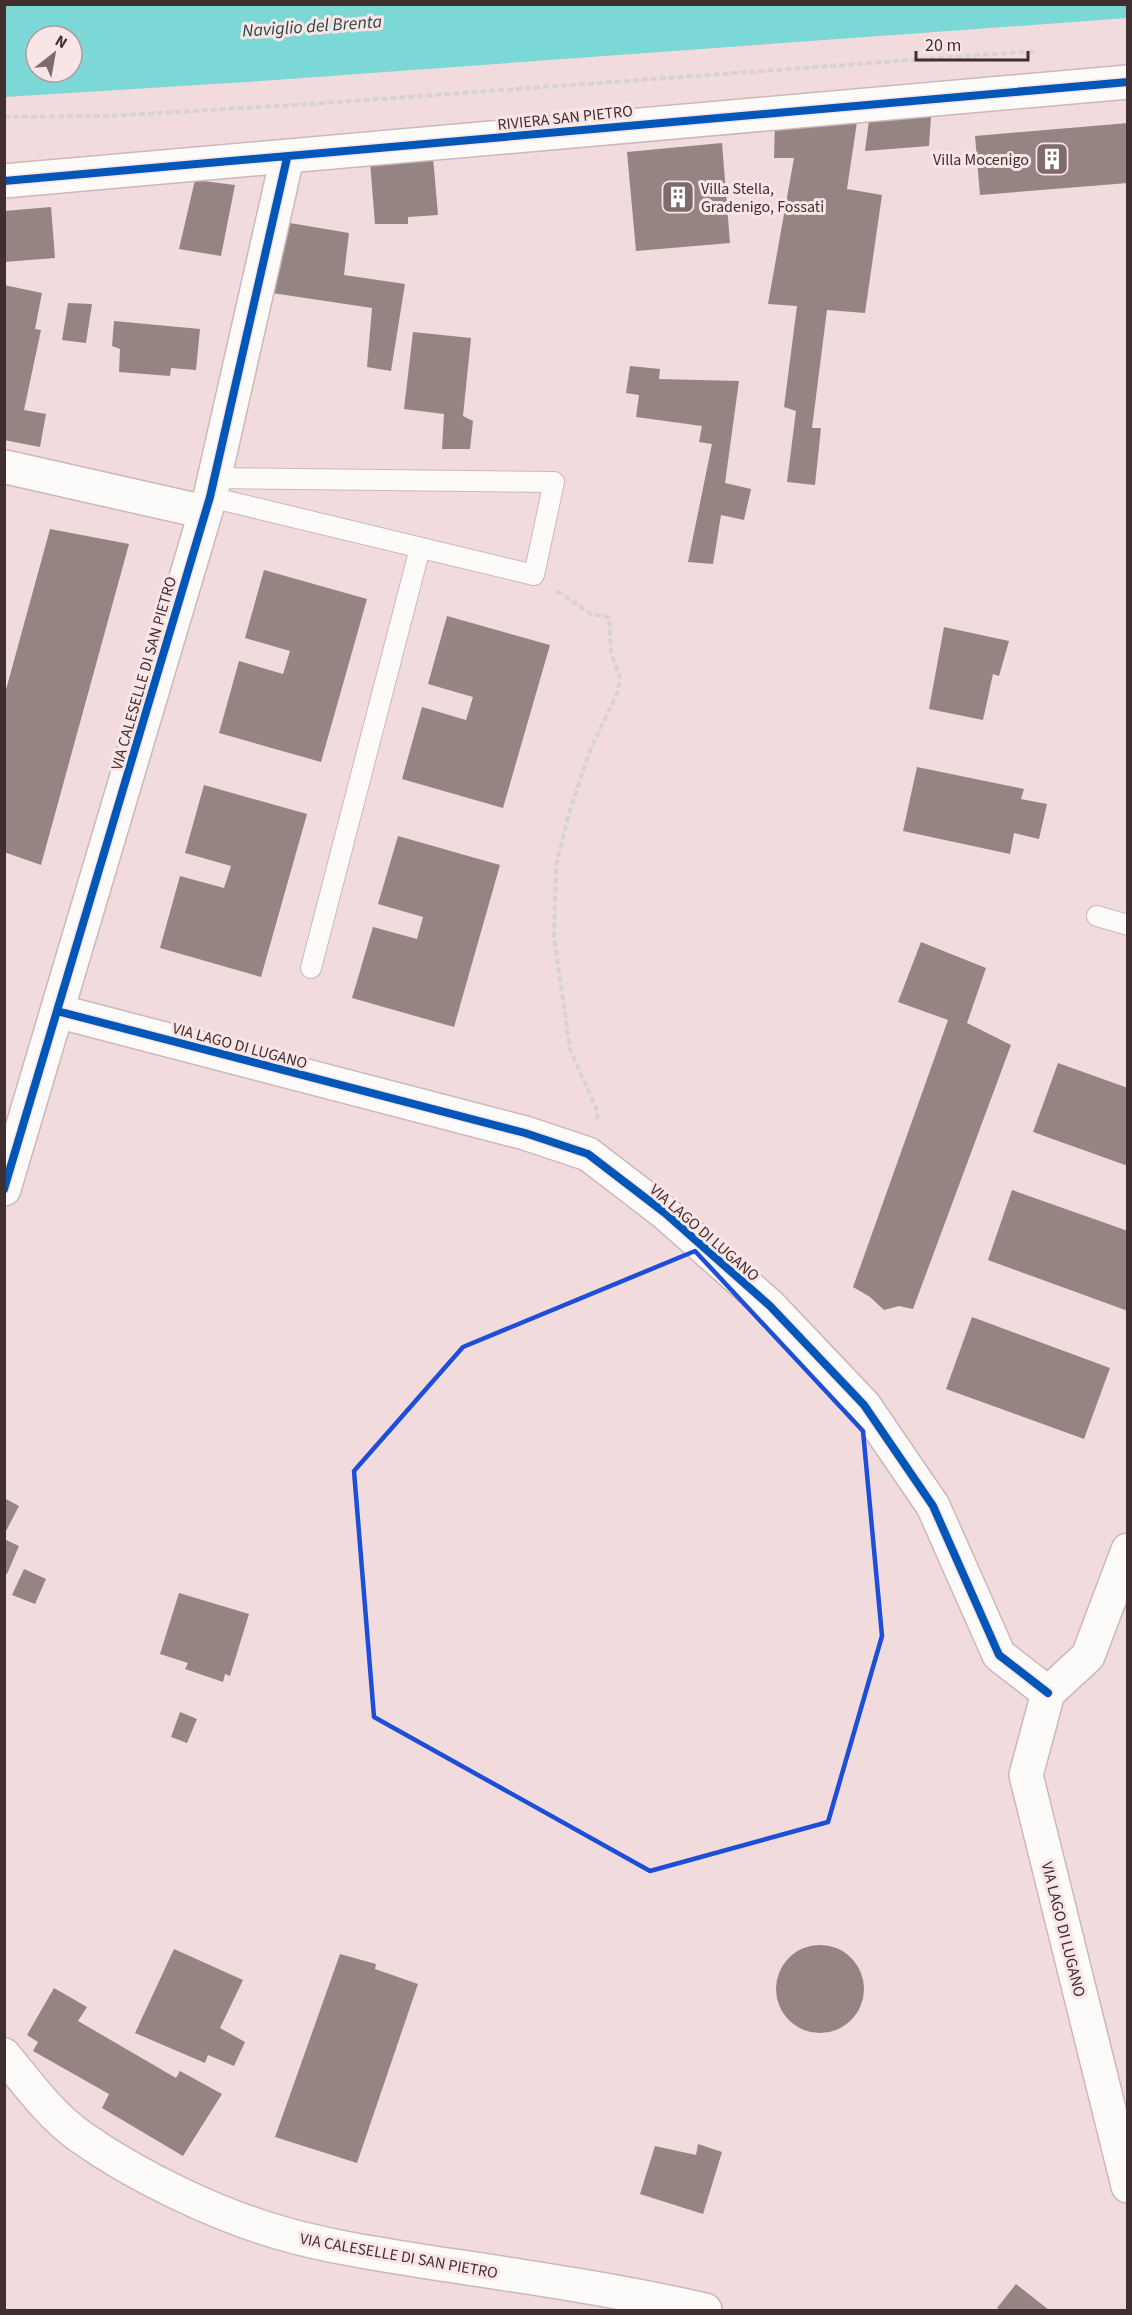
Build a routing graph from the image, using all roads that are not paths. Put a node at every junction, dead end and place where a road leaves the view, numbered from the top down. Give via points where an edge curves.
1 (1128, 82) edge
2 (287, 158) junction
3 (4, 181) edge
4 (6, 467) dead end
5 (210, 496) junction
6 (420, 548) junction
7 (1097, 916) dead end
8 (1128, 925) edge
9 (311, 968) dead end
10 (57, 1011) junction
11 (4, 1189) edge
12 (1128, 1550) edge
13 (1048, 1693) junction
14 (4, 2055) edge
15 (1125, 2176) edge
16 (705, 2310) edge

1 - 2 street, RIVIERA SAN PIETRO via 673,120
2 - 3 street, RIVIERA SAN PIETRO
2 - 5 street, VIA CALESELLE DI SAN PIETRO
4 - 5 street
5 - 6 lane
5 - 6 lane via 555,482 534,575
5 - 10 street, VIA CALESELLE DI SAN PIETRO
6 - 9 lane
7 - 8 lane
10 - 11 street, VIA CALESELLE DI SAN PIETRO
10 - 13 street, VIA LAGO DI LUGANO via 525,1133 588,1154 666,1213 770,1306 864,1405 933,1506 999,1655
12 - 13 street via 1088,1656
13 - 15 street, VIA LAGO DI LUGANO via 1026,1775
14 - 16 street, VIA CALESELLE DI SAN PIETRO via 43,2103 81,2137 189,2198 237,2219 350,2249 642,2296

